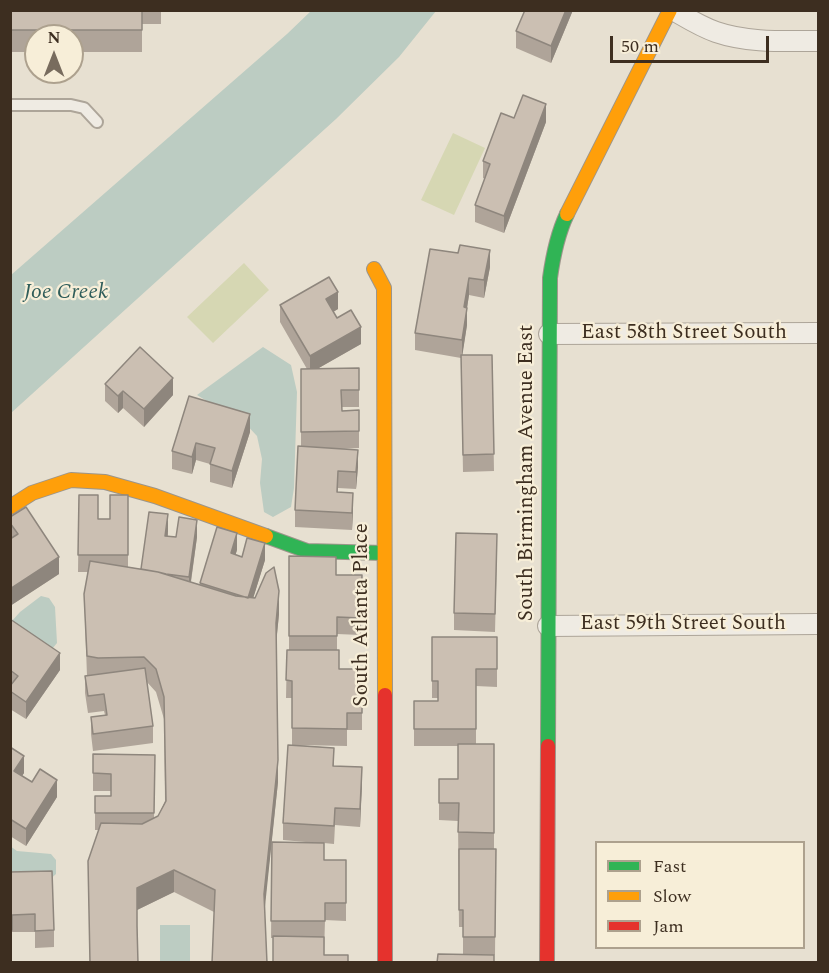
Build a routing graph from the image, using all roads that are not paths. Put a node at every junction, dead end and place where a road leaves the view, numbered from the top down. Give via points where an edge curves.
1 (672, 10) edge
2 (819, 40) edge
3 (10, 105) edge
4 (97, 122) dead end
5 (375, 268) dead end
6 (819, 333) edge
7 (549, 334) junction
8 (10, 507) edge
9 (384, 553) junction
10 (819, 624) edge
11 (548, 626) junction
12 (385, 963) edge
13 (547, 963) edge

1 - 2 street via 735,37
1 - 7 street, South Birmingham Avenue East via 560,229 550,278
3 - 4 lane via 72,105 84,108
5 - 9 street, South Atlanta Place via 384,288
6 - 7 street, East 58th Street South
7 - 11 street, South Birmingham Avenue East
8 - 9 street via 32,493 72,480 105,482 307,551
9 - 12 street, South Atlanta Place
10 - 11 street, East 59th Street South
11 - 13 street, South Birmingham Avenue East

